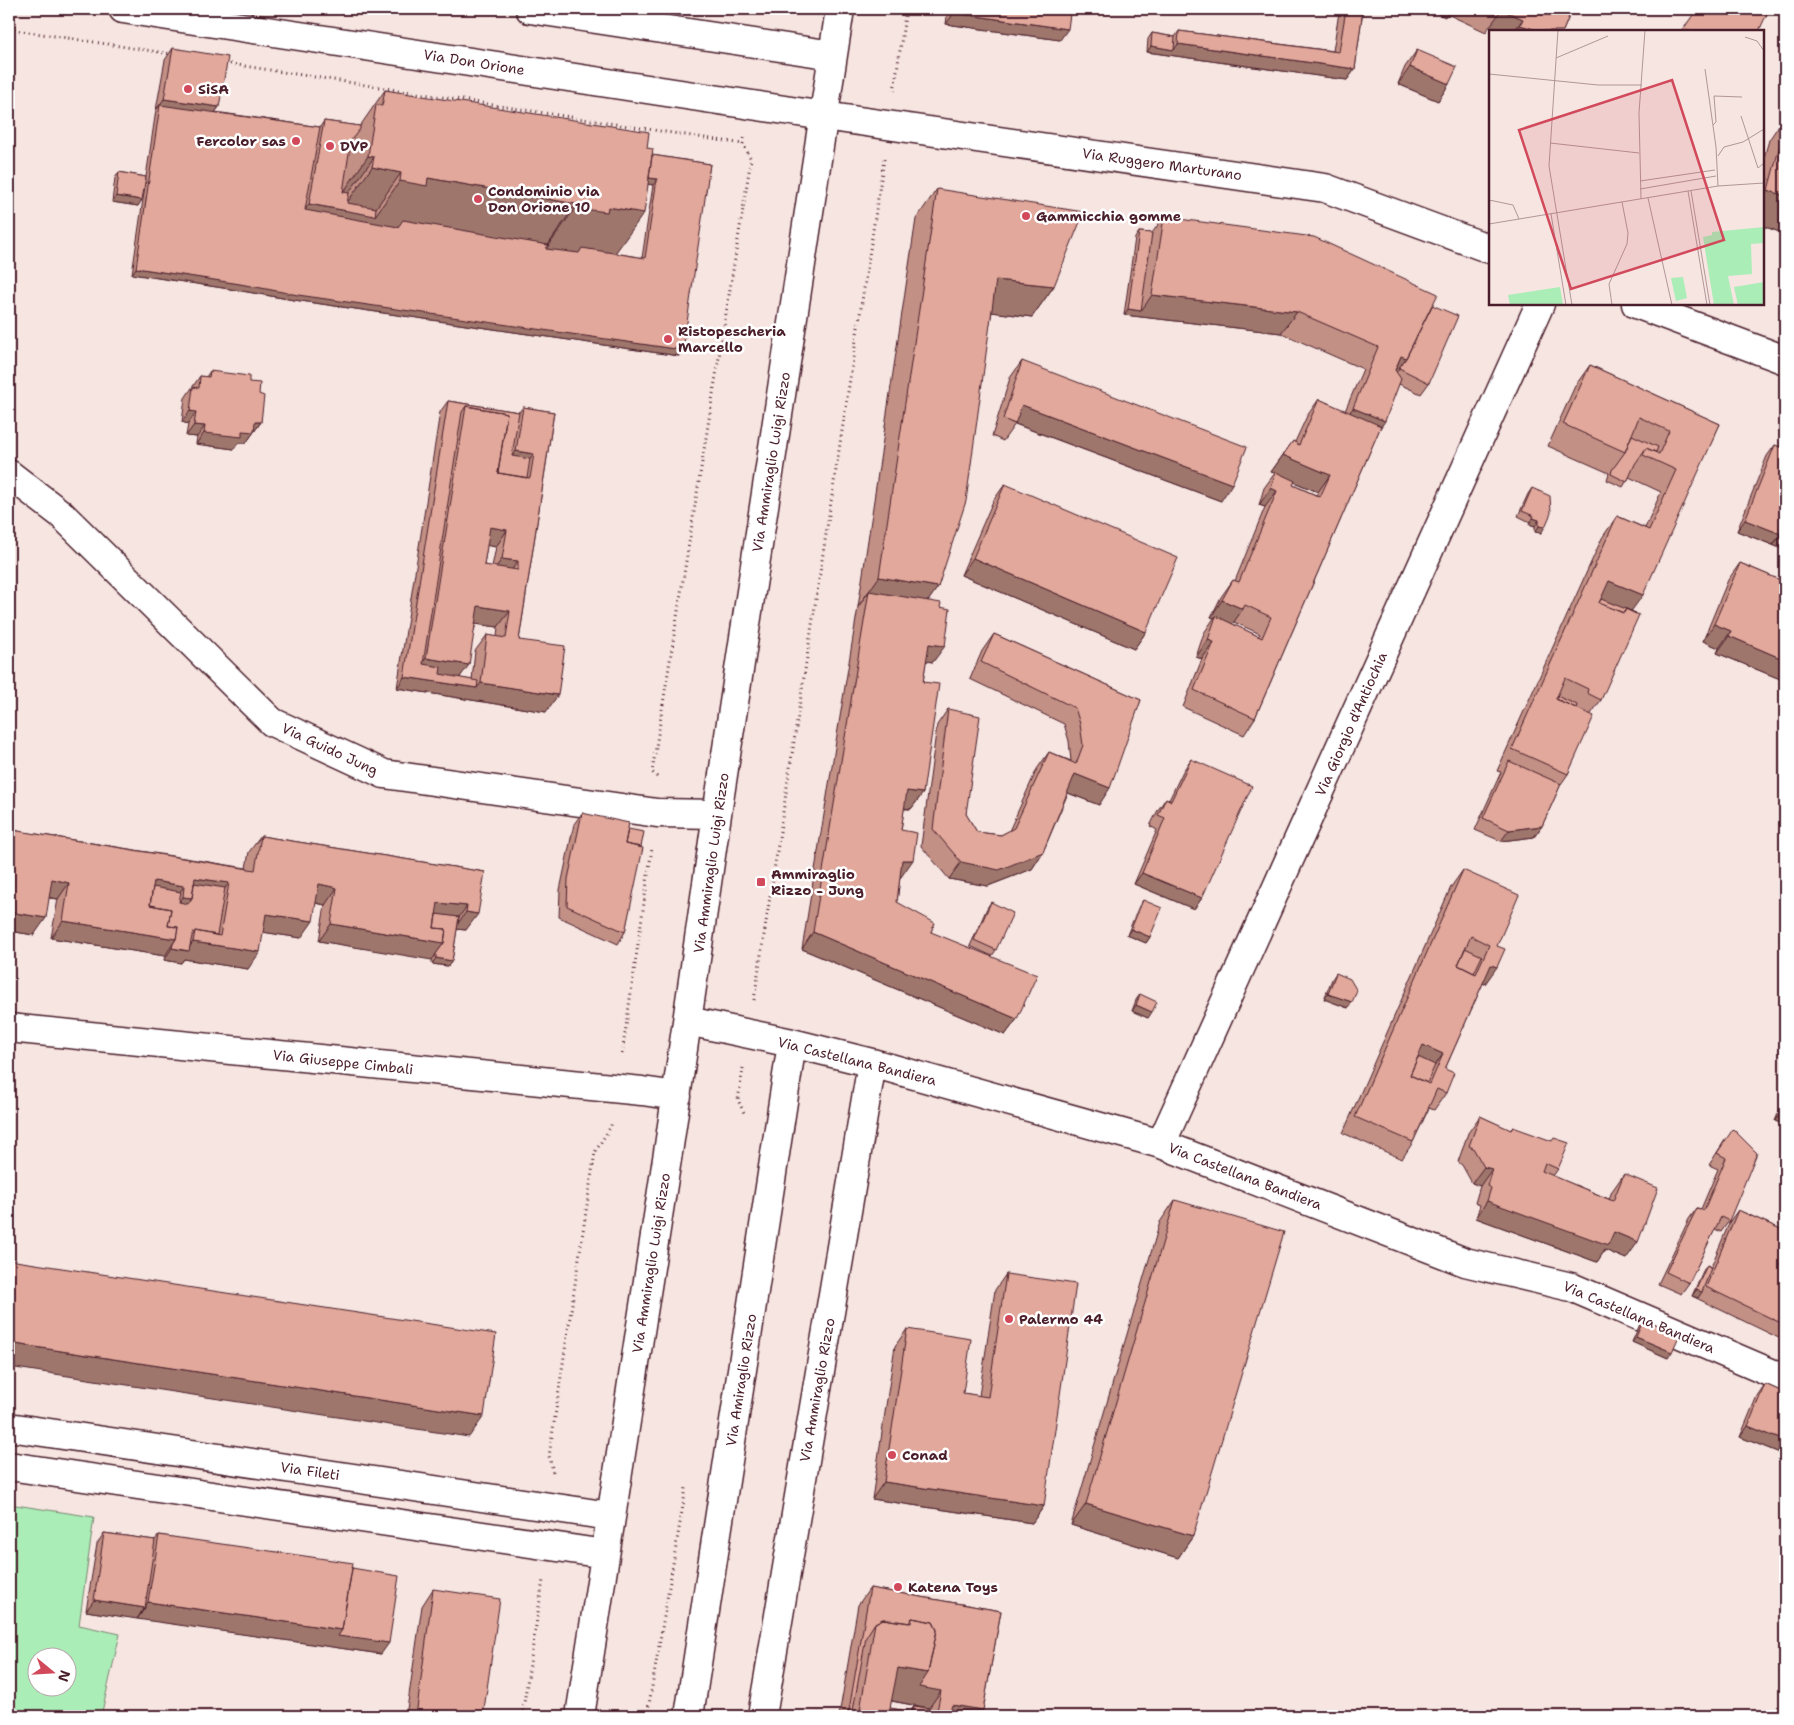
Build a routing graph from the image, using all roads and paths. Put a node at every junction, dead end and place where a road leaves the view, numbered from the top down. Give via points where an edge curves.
1 (123, 9) edge
2 (530, 9) edge
3 (840, 9) edge
4 (906, 9) edge
5 (9, 29) edge
6 (175, 55) edge
7 (833, 55) junction
8 (224, 63) edge
9 (749, 104) junction
10 (824, 116) junction
11 (889, 126) junction
12 (743, 144) junction
13 (1489, 249) edge
14 (1540, 305) edge
15 (1639, 305) edge
16 (1785, 360) edge
17 (9, 474) edge
18 (657, 813) junction
19 (717, 814) junction
20 (688, 1021) junction
21 (9, 1028) edge
22 (748, 1034) junction
23 (792, 1043) junction
24 (872, 1063) junction
25 (617, 1089) junction
26 (677, 1096) junction
27 (749, 1122) dead end
28 (1161, 1144) junction
29 (1785, 1379) edge
30 (9, 1427) edge
31 (9, 1466) edge
32 (687, 1484) dead end
33 (553, 1507) junction
34 (610, 1516) junction
35 (548, 1545) junction
36 (605, 1554) junction
37 (522, 1716) edge
38 (580, 1716) edge
39 (647, 1716) edge
40 (689, 1716) edge
41 (762, 1716) edge

1 - 9 street, Via Don Orione
2 - 7 street
3 - 7 street, Via Ammiraglio Luigi Rizzo
4 - 11 path
5 - 6 path
7 - 10 street, Via Ammiraglio Luigi Rizzo
8 - 12 path
9 - 10 street, Via Don Orione
9 - 12 path
10 - 11 street, Via Ruggero Marturano
10 - 19 street, Via Ammiraglio Luigi Rizzo
11 - 13 street, Via Ruggero Marturano via 1325,188
11 - 22 path
12 - 18 path via 751,160 652,772 662,781
14 - 28 street, Via Giorgio d'Antiochia
15 - 16 street
17 - 18 street, Via Guido Jung via 61,514 272,722 384,774
18 - 19 street, Via Guido Jung
18 - 25 path
19 - 20 street, Via Ammiraglio Luigi Rizzo
20 - 22 street, Via Castellana Bandiera
20 - 26 street, Via Ammiraglio Luigi Rizzo
21 - 25 street, Via Giuseppe Cimbali
22 - 23 street, Via Castellana Bandiera
22 - 27 path via 738,1100
23 - 24 street, Via Castellana Bandiera
23 - 40 street, Via Amiraglio Rizzo
24 - 28 street, Via Castellana Bandiera
24 - 41 street, Via Ammiraglio Rizzo
25 - 26 street, Via Giuseppe Cimbali
25 - 33 path via 611,1126 595,1152 549,1456 555,1487
26 - 34 street, Via Ammiraglio Luigi Rizzo
28 - 29 street, Via Castellana Bandiera via 1465,1262 1571,1286
30 - 33 street, Via Fileti
31 - 35 street
32 - 39 path
33 - 34 street, Via Fileti
34 - 36 street, Via Ammiraglio Luigi Rizzo
35 - 36 street
35 - 37 path
36 - 38 street, Via Ammiraglio Luigi Rizzo

